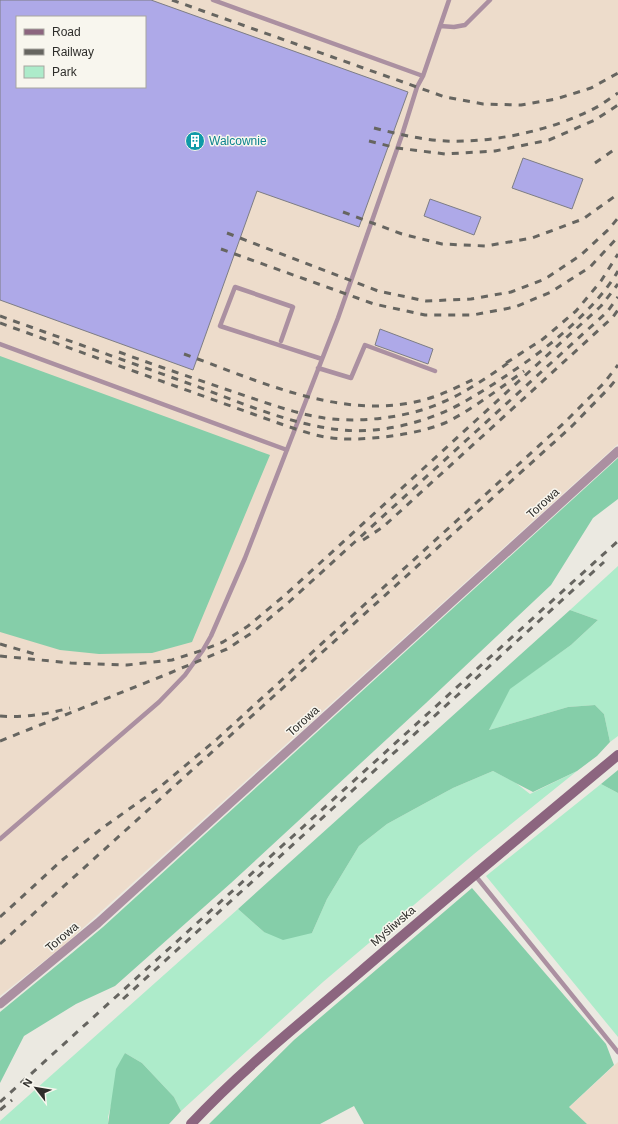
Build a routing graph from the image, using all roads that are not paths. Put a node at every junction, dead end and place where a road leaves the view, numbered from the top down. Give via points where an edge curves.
1 (213, 0) edge
2 (449, 0) edge
3 (490, 0) edge
4 (440, 26) junction
5 (423, 76) junction
6 (281, 341) dead end
7 (0, 344) edge
8 (322, 359) junction
9 (318, 368) junction
10 (435, 371) dead end
11 (287, 450) junction
12 (618, 451) edge
13 (618, 755) edge
14 (0, 839) edge
15 (474, 874) junction
16 (0, 1004) edge
17 (618, 1052) edge
18 (191, 1124) edge

1 - 5 lane
2 - 4 lane
3 - 4 lane via 465,25
4 - 5 lane
5 - 8 lane via 416,88 400,141
6 - 8 lane via 292,307 235,287 220,326
7 - 11 lane
8 - 9 lane
9 - 10 lane via 352,378 365,345
9 - 11 lane
11 - 14 lane via 246,558 212,636 194,663 158,702
12 - 16 street, Torowa via 98,923
13 - 15 street, Myśliwska
15 - 17 lane
15 - 18 street, Myśliwska via 269,1049

